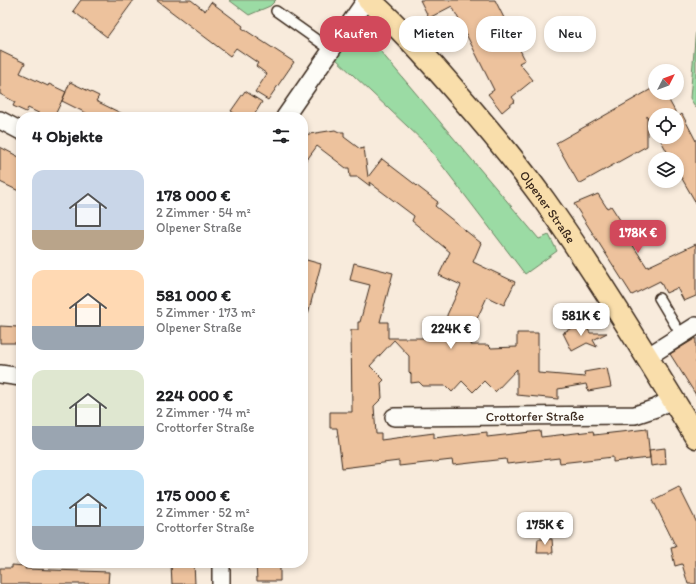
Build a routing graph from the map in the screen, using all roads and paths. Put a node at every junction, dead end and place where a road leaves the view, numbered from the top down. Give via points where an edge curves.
1 (366, 0) edge
2 (369, 0) edge
3 (276, 11) dead end
4 (355, 16) edge
5 (320, 42) edge
6 (330, 52) edge
7 (288, 112) edge
8 (0, 120) edge
9 (16, 128) edge
10 (659, 298) dead end
11 (696, 326) edge
12 (681, 336) junction
13 (647, 357) junction
14 (0, 374) edge
15 (16, 376) edge
16 (672, 398) junction
17 (394, 417) dead end
18 (696, 437) edge
19 (220, 568) edge
20 (221, 584) edge

1 - 4 street
2 - 13 main road, Olpener Straße via 420,50 509,154 592,271
3 - 5 lane
6 - 7 street
8 - 9 street
10 - 12 lane
11 - 12 street
12 - 13 street
13 - 16 main road, Olpener Straße
14 - 15 street
16 - 17 street, Crottorfer Straße via 656,408 635,415
16 - 18 main road, Olpener Straße
19 - 20 street

